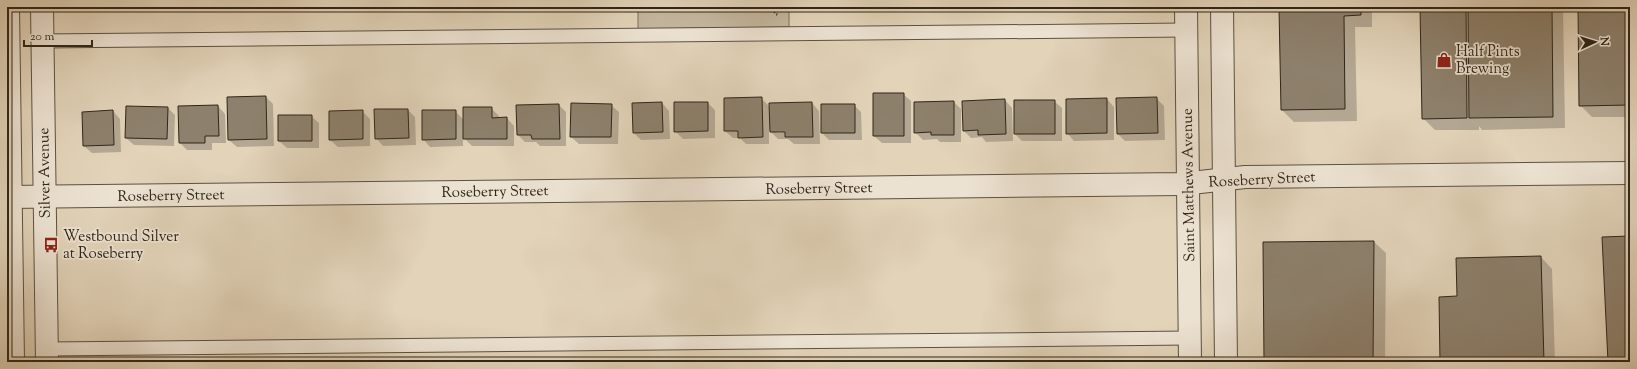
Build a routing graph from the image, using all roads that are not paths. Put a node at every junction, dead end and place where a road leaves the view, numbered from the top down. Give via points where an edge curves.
1 (8, 7) edge
2 (42, 7) edge
3 (1186, 7) edge
4 (1222, 7) edge
5 (1186, 30) junction
6 (42, 41) junction
7 (8, 42) edge
8 (1630, 173) edge
9 (1224, 179) junction
10 (1188, 184) junction
11 (9, 197) edge
12 (45, 197) junction
13 (1190, 338) junction
14 (11, 352) edge
15 (47, 355) edge
16 (1190, 362) edge
17 (1226, 362) edge

1 - 7 street
2 - 6 street, Silver Avenue
3 - 5 street, Saint Matthews Avenue
4 - 9 street
5 - 6 lane
5 - 10 street, Saint Matthews Avenue
6 - 12 street, Silver Avenue
7 - 11 street
8 - 9 street, Roseberry Street
9 - 10 street, Roseberry Street
9 - 17 street
10 - 12 street, Roseberry Street
10 - 13 street, Saint Matthews Avenue
11 - 12 street, Roseberry Street
11 - 14 street
12 - 15 street, Silver Avenue
13 - 15 lane
13 - 16 street, Saint Matthews Avenue

